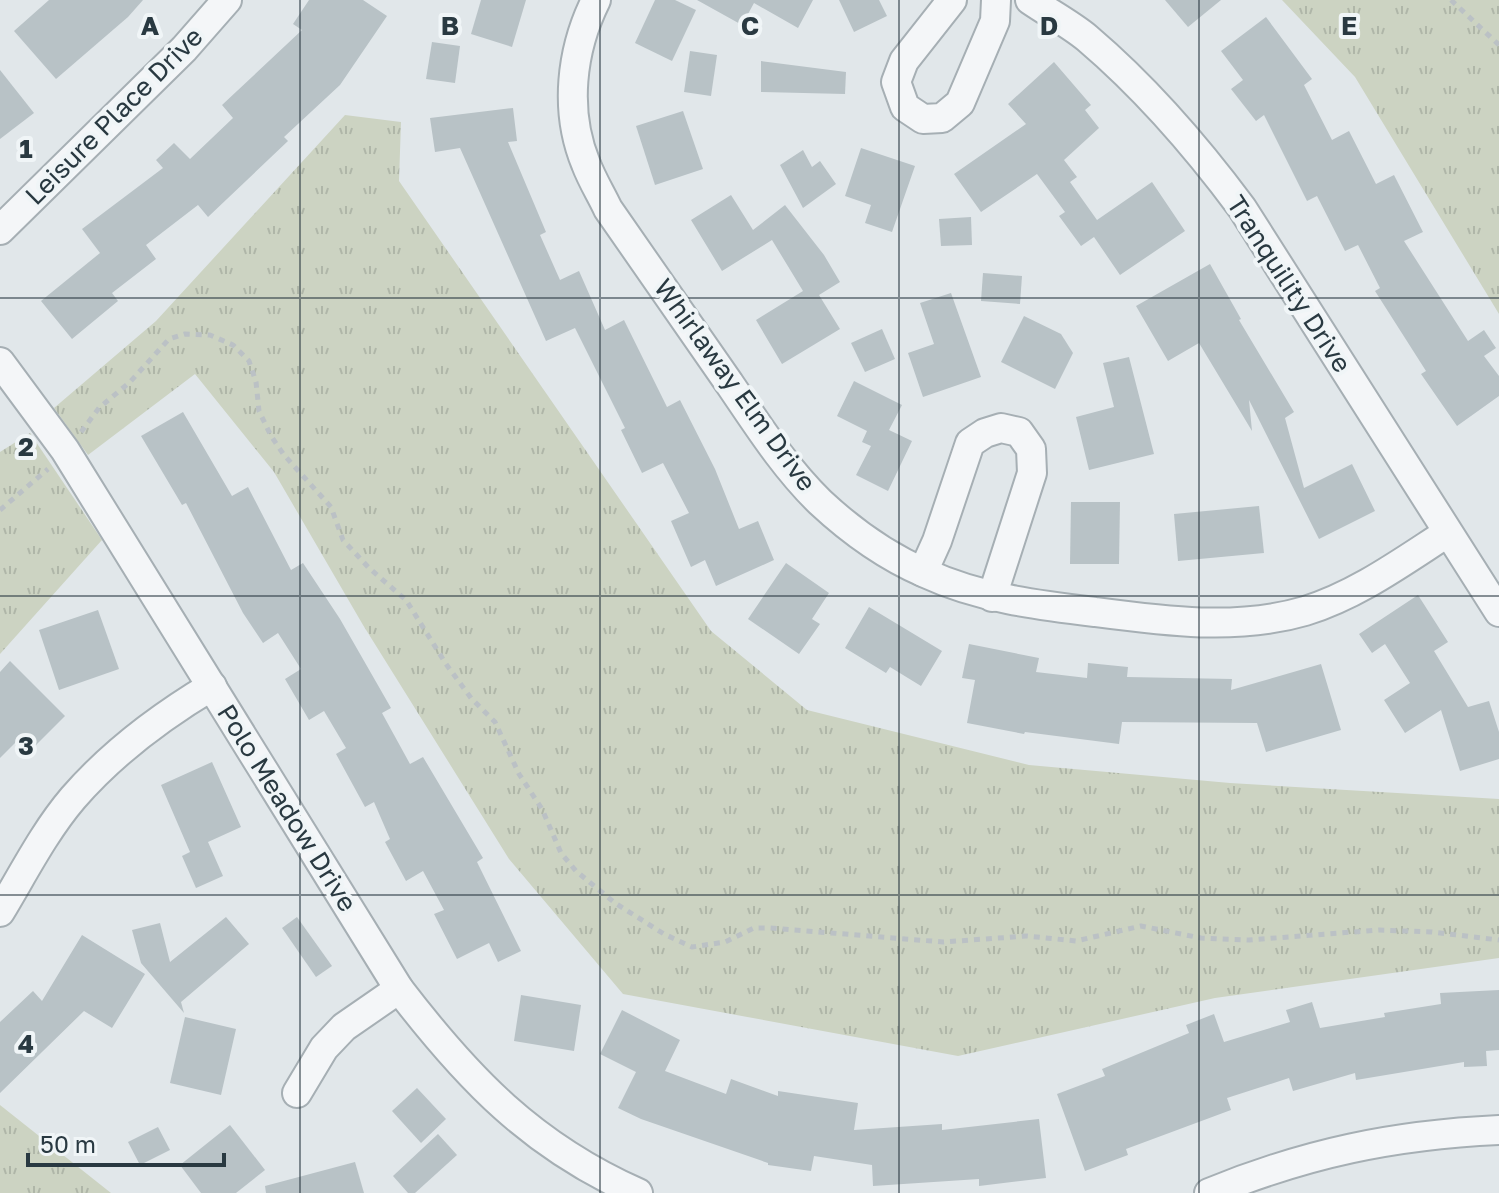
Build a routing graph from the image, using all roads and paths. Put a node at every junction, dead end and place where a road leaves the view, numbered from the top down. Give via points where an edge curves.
1 (227, 0) edge
2 (596, 0) edge
3 (952, 0) edge
4 (996, 0) edge
5 (1030, 0) edge
6 (1451, 0) edge
7 (1499, 45) edge
8 (0, 230) edge
9 (0, 362) edge
10 (65, 450) junction
11 (0, 510) edge
12 (1447, 533) junction
13 (923, 572) junction
14 (992, 597) junction
15 (1499, 612) edge
16 (212, 686) junction
17 (0, 912) edge
18 (1499, 940) edge
19 (399, 989) junction
20 (297, 1093) dead end
21 (1499, 1130) edge
22 (638, 1193) edge
23 (1209, 1193) edge

1 - 8 street, Leisure Place Drive
2 - 13 street, Whirlaway Elm Drive via 577,54 572,106 586,164 608,209 782,460 853,530
3 - 4 street via 904,61 896,82 905,107 923,119 942,118 960,103 995,21
5 - 12 street, Tranquility Drive via 1085,36 1154,98 1197,148 1242,208
6 - 7 path
9 - 10 street, Polo Meadow Drive
10 - 11 path
10 - 16 street, Polo Meadow Drive
10 - 18 path via 169,339 210,335 233,345 249,361 259,411 271,436 331,507 343,540 406,600 446,664 495,722 561,853 615,903 692,947 725,942 754,928 943,942 1027,936 1076,941 1141,926 1201,938 1249,940 1379,930
12 - 14 street, Whirlaway Elm Drive via 1331,601 1269,618 1146,619
12 - 15 street, Tranquility Drive
13 - 14 street, Whirlaway Elm Drive
13 - 14 street via 970,443 1001,428 1019,432 1031,449 1032,473
16 - 17 street via 134,739 98,772 45,838
16 - 19 street, Polo Meadow Drive
19 - 20 street via 334,1037
19 - 22 street, Polo Meadow Drive via 446,1050 503,1106 580,1165
21 - 23 street via 1332,1151

